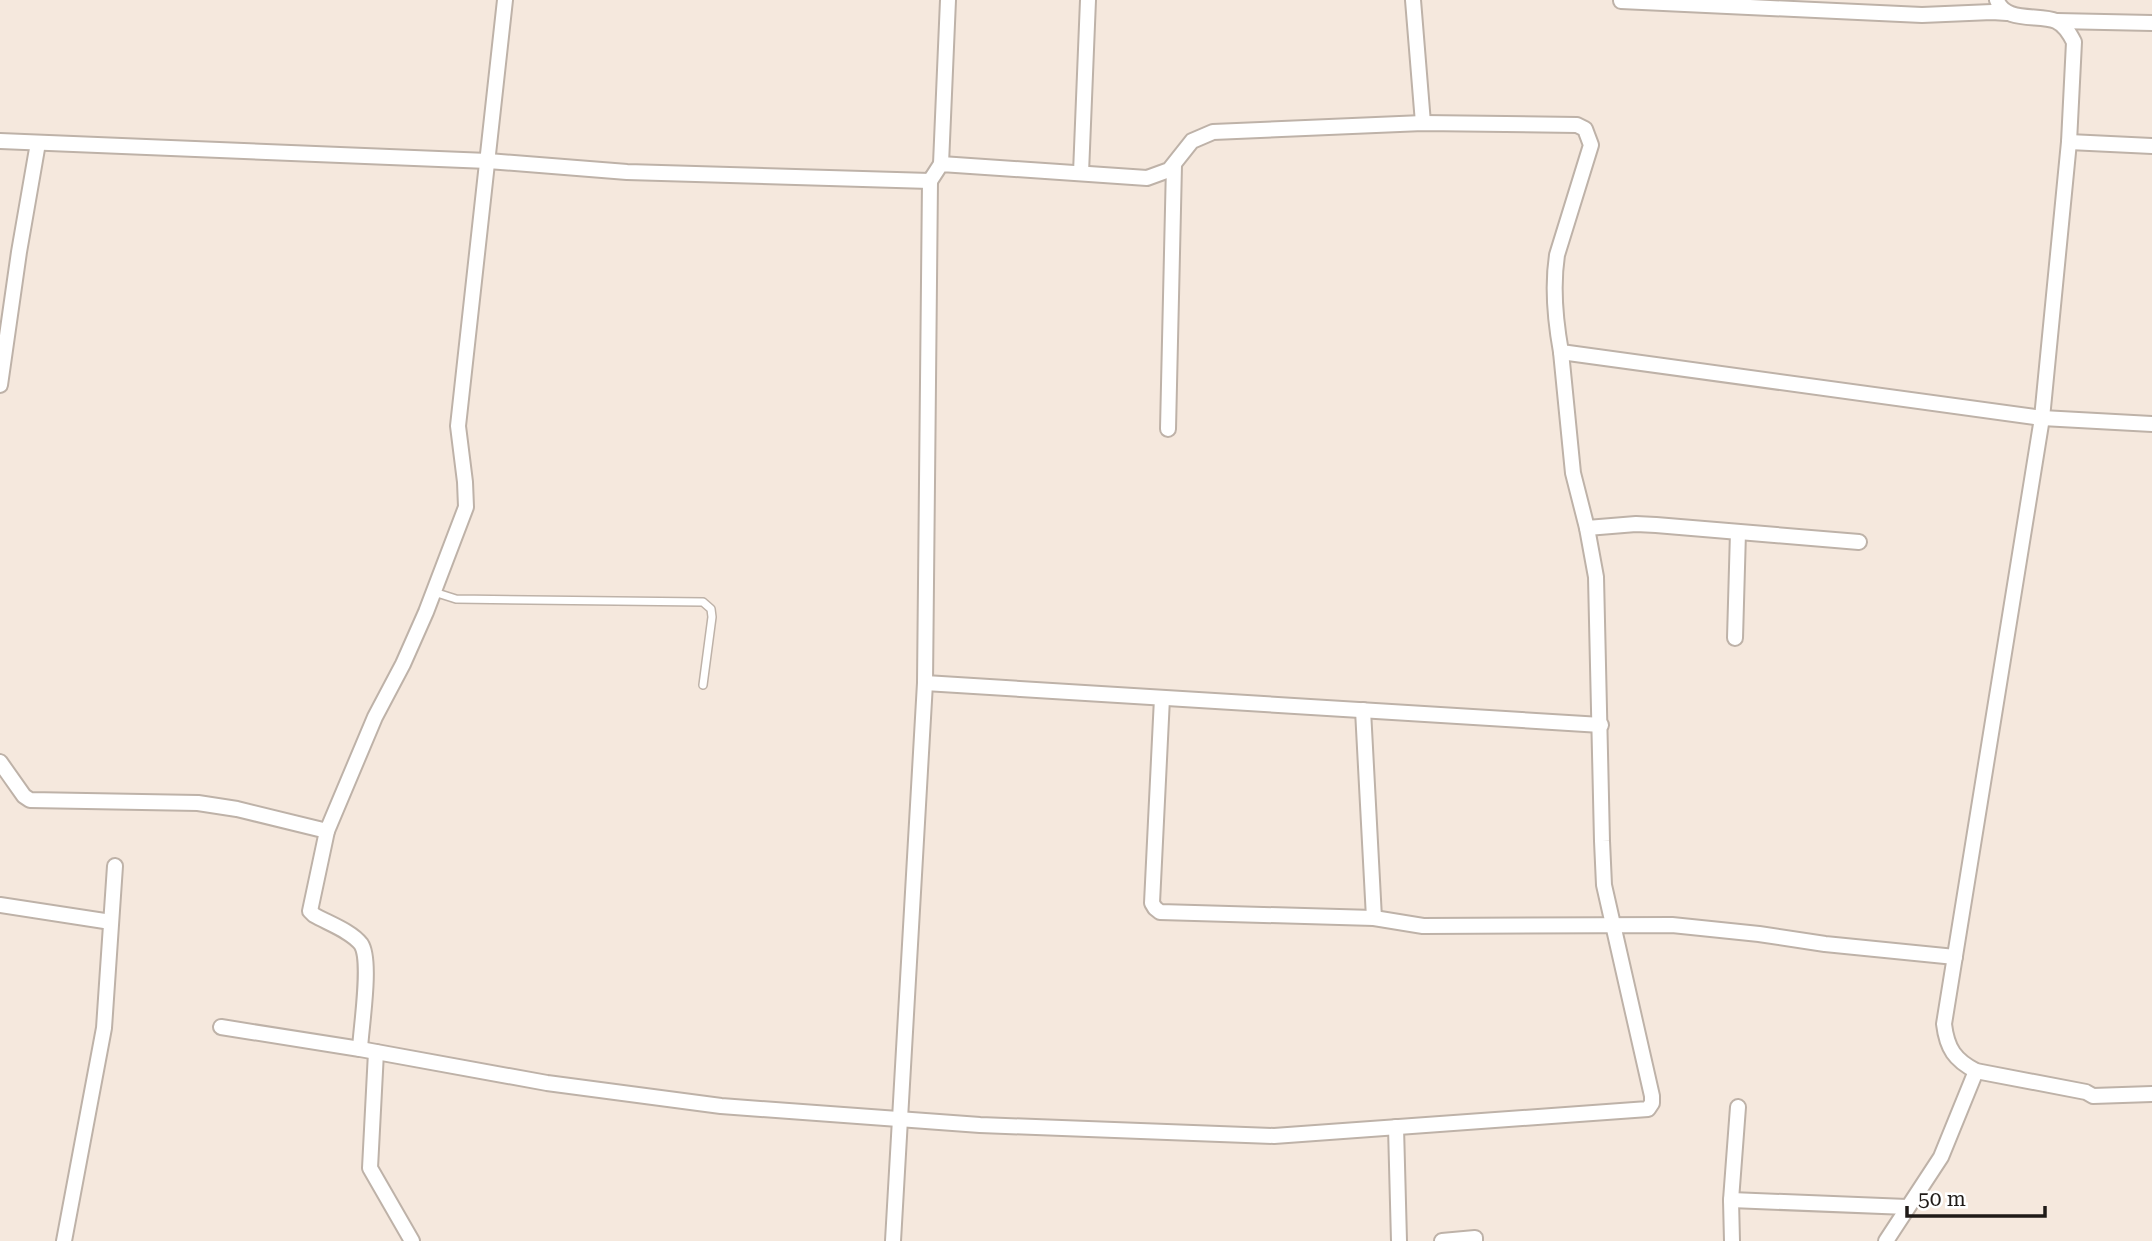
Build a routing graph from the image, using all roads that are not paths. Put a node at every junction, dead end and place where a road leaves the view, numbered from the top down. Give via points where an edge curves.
1 (505, 0) edge
2 (948, 0) edge
3 (1088, 0) edge
4 (1413, 0) edge
5 (1997, 0) edge
6 (1621, 1) edge
7 (2009, 13) junction
8 (2057, 21) junction
9 (2152, 23) edge
10 (1423, 123) junction
11 (0, 141) edge
12 (2069, 142) junction
13 (38, 143) junction
14 (2152, 146) edge
15 (488, 161) junction
16 (941, 164) junction
17 (1174, 165) junction
18 (1081, 173) junction
19 (930, 181) junction
20 (1562, 352) junction
21 (0, 385) edge
22 (2042, 418) junction
23 (2152, 424) edge
24 (1168, 429) dead end
25 (1587, 528) junction
26 (1738, 532) junction
27 (1859, 542) dead end
28 (434, 592) junction
29 (1735, 638) dead end
30 (925, 683) junction
31 (703, 685) dead end
32 (1162, 698) junction
33 (1363, 710) junction
34 (1601, 725) junction
35 (0, 761) edge
36 (327, 831) junction
37 (115, 866) dead end
38 (0, 905) edge
39 (1374, 918) junction
40 (110, 922) junction
41 (1615, 926) junction
42 (1955, 957) junction
43 (221, 1027) dead end
44 (360, 1049) junction
45 (376, 1052) junction
46 (1976, 1071) junction
47 (2152, 1094) edge
48 (1738, 1107) dead end
49 (900, 1119) junction
50 (1396, 1127) junction
51 (1731, 1200) junction
52 (1907, 1207) junction
53 (64, 1241) edge
54 (412, 1241) edge
55 (893, 1241) edge
56 (1399, 1241) edge
57 (1442, 1241) edge
58 (1475, 1241) edge
59 (1732, 1241) edge
60 (1886, 1241) edge

1 - 15 street
2 - 16 street
3 - 18 street
4 - 10 street
5 - 7 street
6 - 7 street via 1922,15
7 - 8 street
8 - 9 street
8 - 12 street via 2074,42
10 - 17 street via 1213,132 1192,141
10 - 20 street via 1577,125 1585,130 1591,145 1555,271 1555,317
11 - 13 street
12 - 14 street
12 - 22 street
13 - 15 street
13 - 21 street
15 - 19 street via 627,172
15 - 28 street via 457,426 466,508
16 - 18 street
16 - 19 street
17 - 18 street via 1147,178
17 - 24 street
19 - 30 street
20 - 22 street
20 - 25 street via 1573,473
22 - 23 street
22 - 42 street
25 - 26 street via 1636,524
25 - 34 street via 1597,577
26 - 27 street
26 - 29 street
28 - 31 lane via 456,599 703,602 712,617
28 - 36 street via 374,717
30 - 32 street
30 - 49 street
32 - 33 street
32 - 39 street via 1155,908 1160,912
33 - 34 street
33 - 39 street
34 - 41 street via 1605,885
35 - 36 street via 30,800 198,803
36 - 44 street via 310,911 355,938 365,953
37 - 40 street
38 - 40 street
39 - 41 street via 1423,926
40 - 53 street via 104,1028
41 - 42 street via 1672,925
41 - 50 street via 1653,1096 1648,1109
42 - 46 street via 1945,1038 1960,1063
43 - 44 street
44 - 45 street
45 - 49 street via 547,1083 721,1106
45 - 54 street via 370,1168
46 - 47 street via 2093,1096
46 - 52 street via 1941,1157
48 - 51 street
49 - 50 street via 1274,1136
49 - 55 street
50 - 56 street
51 - 52 street
51 - 59 street
52 - 60 street
57 - 58 street

